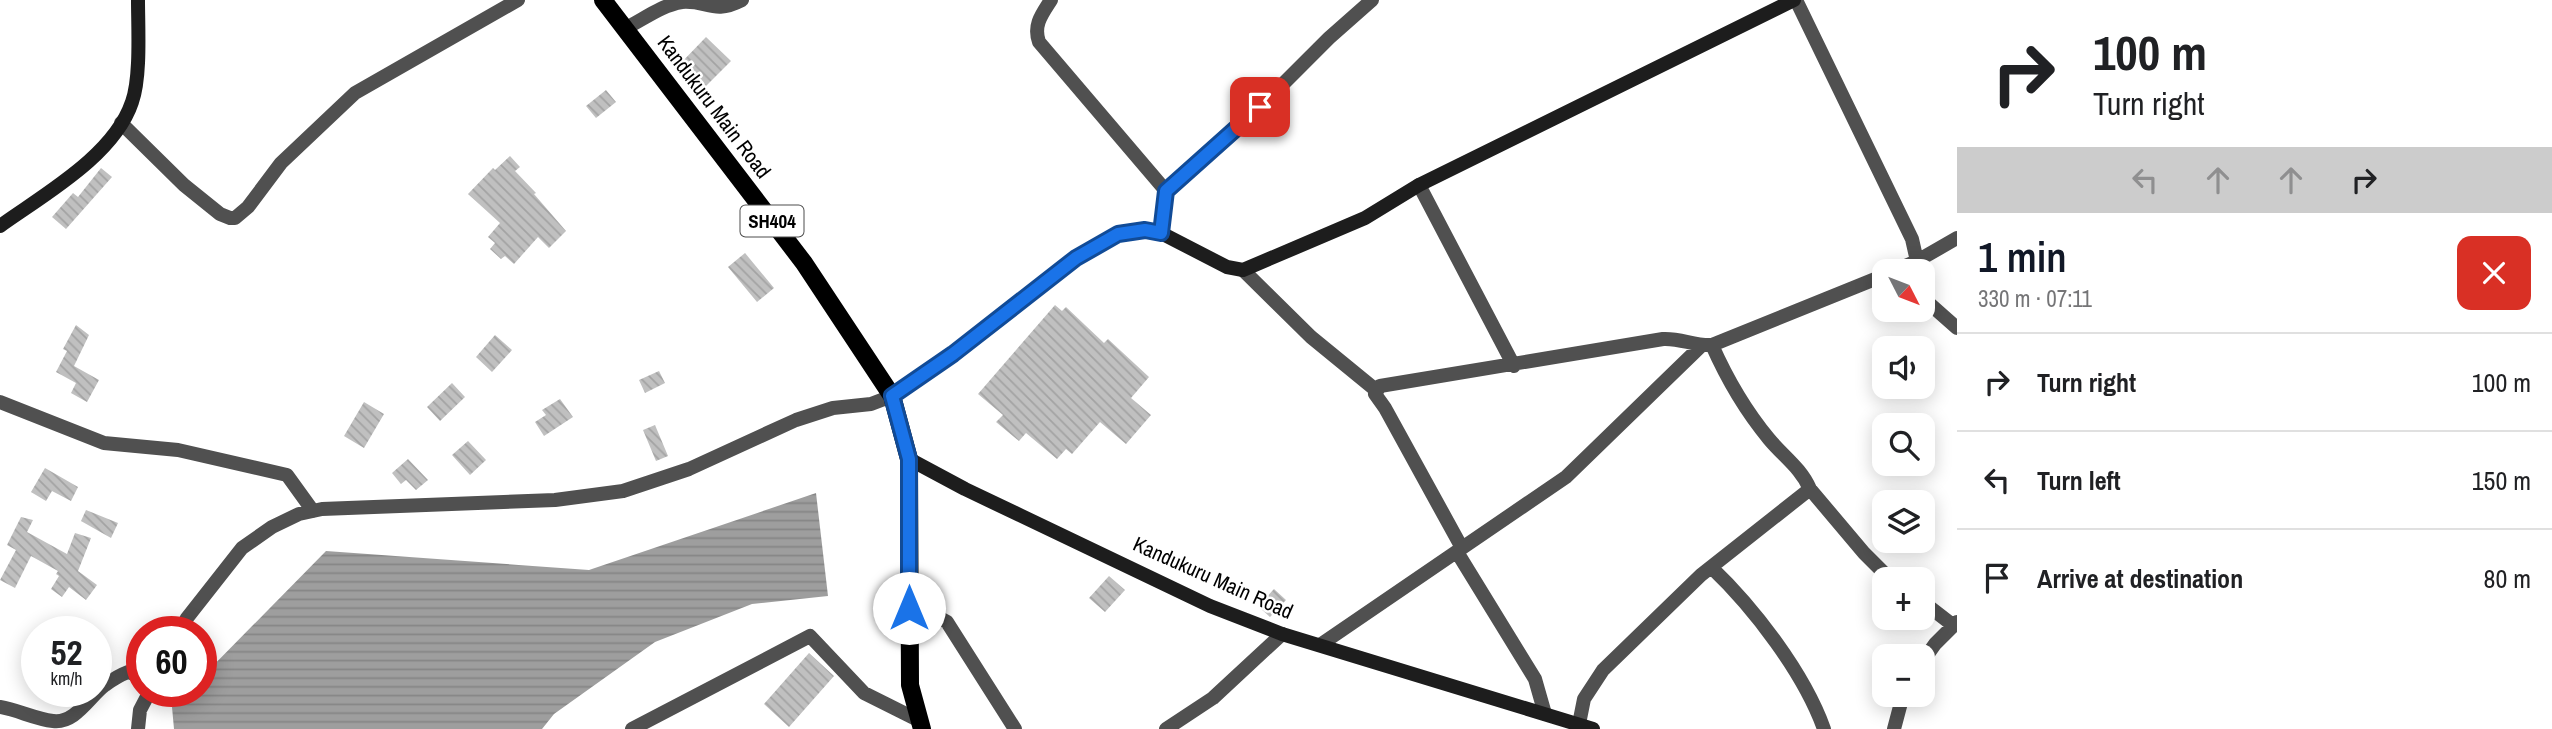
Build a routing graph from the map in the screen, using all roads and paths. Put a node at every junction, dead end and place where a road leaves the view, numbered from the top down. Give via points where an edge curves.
1 (138, 0) edge
2 (518, 0) edge
3 (742, 0) edge
4 (1051, 0) edge
5 (1372, 0) edge
6 (1795, 0) edge
7 (607, 1) edge
8 (626, 28) junction
9 (121, 123) junction
10 (1419, 185) junction
11 (1166, 191) junction
12 (0, 226) edge
13 (1161, 233) junction
14 (1957, 238) edge
15 (1917, 259) edge
16 (1920, 259) edge
17 (1243, 270) junction
18 (1872, 280) edge
19 (1936, 309) edge
20 (1957, 328) edge
21 (1706, 346) junction
22 (1514, 366) junction
23 (1377, 391) junction
24 (892, 396) junction
25 (1, 408) edge
26 (909, 459) junction
27 (1810, 489) junction
28 (313, 510) junction
29 (1460, 550) junction
30 (1711, 567) junction
31 (1879, 567) edge
32 (909, 608) junction
33 (1935, 610) edge
34 (189, 616) edge
35 (1955, 624) edge
36 (1282, 634) junction
37 (1935, 644) edge
38 (1320, 645) junction
39 (126, 672) edge
40 (0, 707) edge
41 (142, 707) edge
42 (1898, 707) edge
43 (1545, 714) junction
44 (921, 725) edge
45 (1586, 727) edge
46 (138, 729) edge
47 (632, 729) edge
48 (1015, 729) edge
49 (1166, 729) edge
50 (1824, 729) edge
51 (1894, 729) edge

1 - 9 street via 136,76 132,102
2 - 9 street via 355,93 281,163 235,218 220,214 184,186
3 - 8 street via 718,8 684,1
4 - 11 street via 1036,32 1039,43
5 - 11 street
6 - 10 street
6 - 15 street via 1912,239
7 - 8 main road, Kandukuru Main Road / SH404
8 - 24 main road, Kandukuru Main Road / SH404 via 804,262
9 - 12 street via 100,152
10 - 17 street via 1365,218
10 - 22 street
11 - 13 street
13 - 17 street via 1227,268
13 - 24 street via 1118,234 1076,258
14 - 16 street
17 - 23 street via 1311,337
18 - 21 street
19 - 20 street
21 - 22 street via 1679,338 1663,339
21 - 27 street via 1731,388 1769,439 1803,474
21 - 29 street via 1566,477
22 - 23 street via 1380,386
23 - 29 street
24 - 26 main road, Kandukuru Main Road / SH404
24 - 28 street via 796,420 689,469 623,491 555,500
25 - 28 street via 104,443 178,450 287,475
26 - 32 main road, Kandukuru Main Road / SH404
26 - 36 street, Kandukuru Main Road via 1210,606
27 - 30 street
27 - 31 street
28 - 34 street via 272,527 242,548
29 - 38 street
29 - 43 street via 1535,680
30 - 45 street via 1603,670 1584,699
30 - 50 street via 1736,591 1798,674
32 - 44 main road, Kandukuru Main Road / SH404 via 910,685
32 - 48 street via 947,622
33 - 35 street
35 - 37 street
36 - 38 street, Kandukuru Main Road
36 - 49 street via 1213,698
38 - 43 street, Kandukuru Main Road
39 - 40 street via 64,721
41 - 46 street
42 - 51 street
43 - 45 street, Kandukuru Main Road
44 - 47 street via 864,694 810,636

